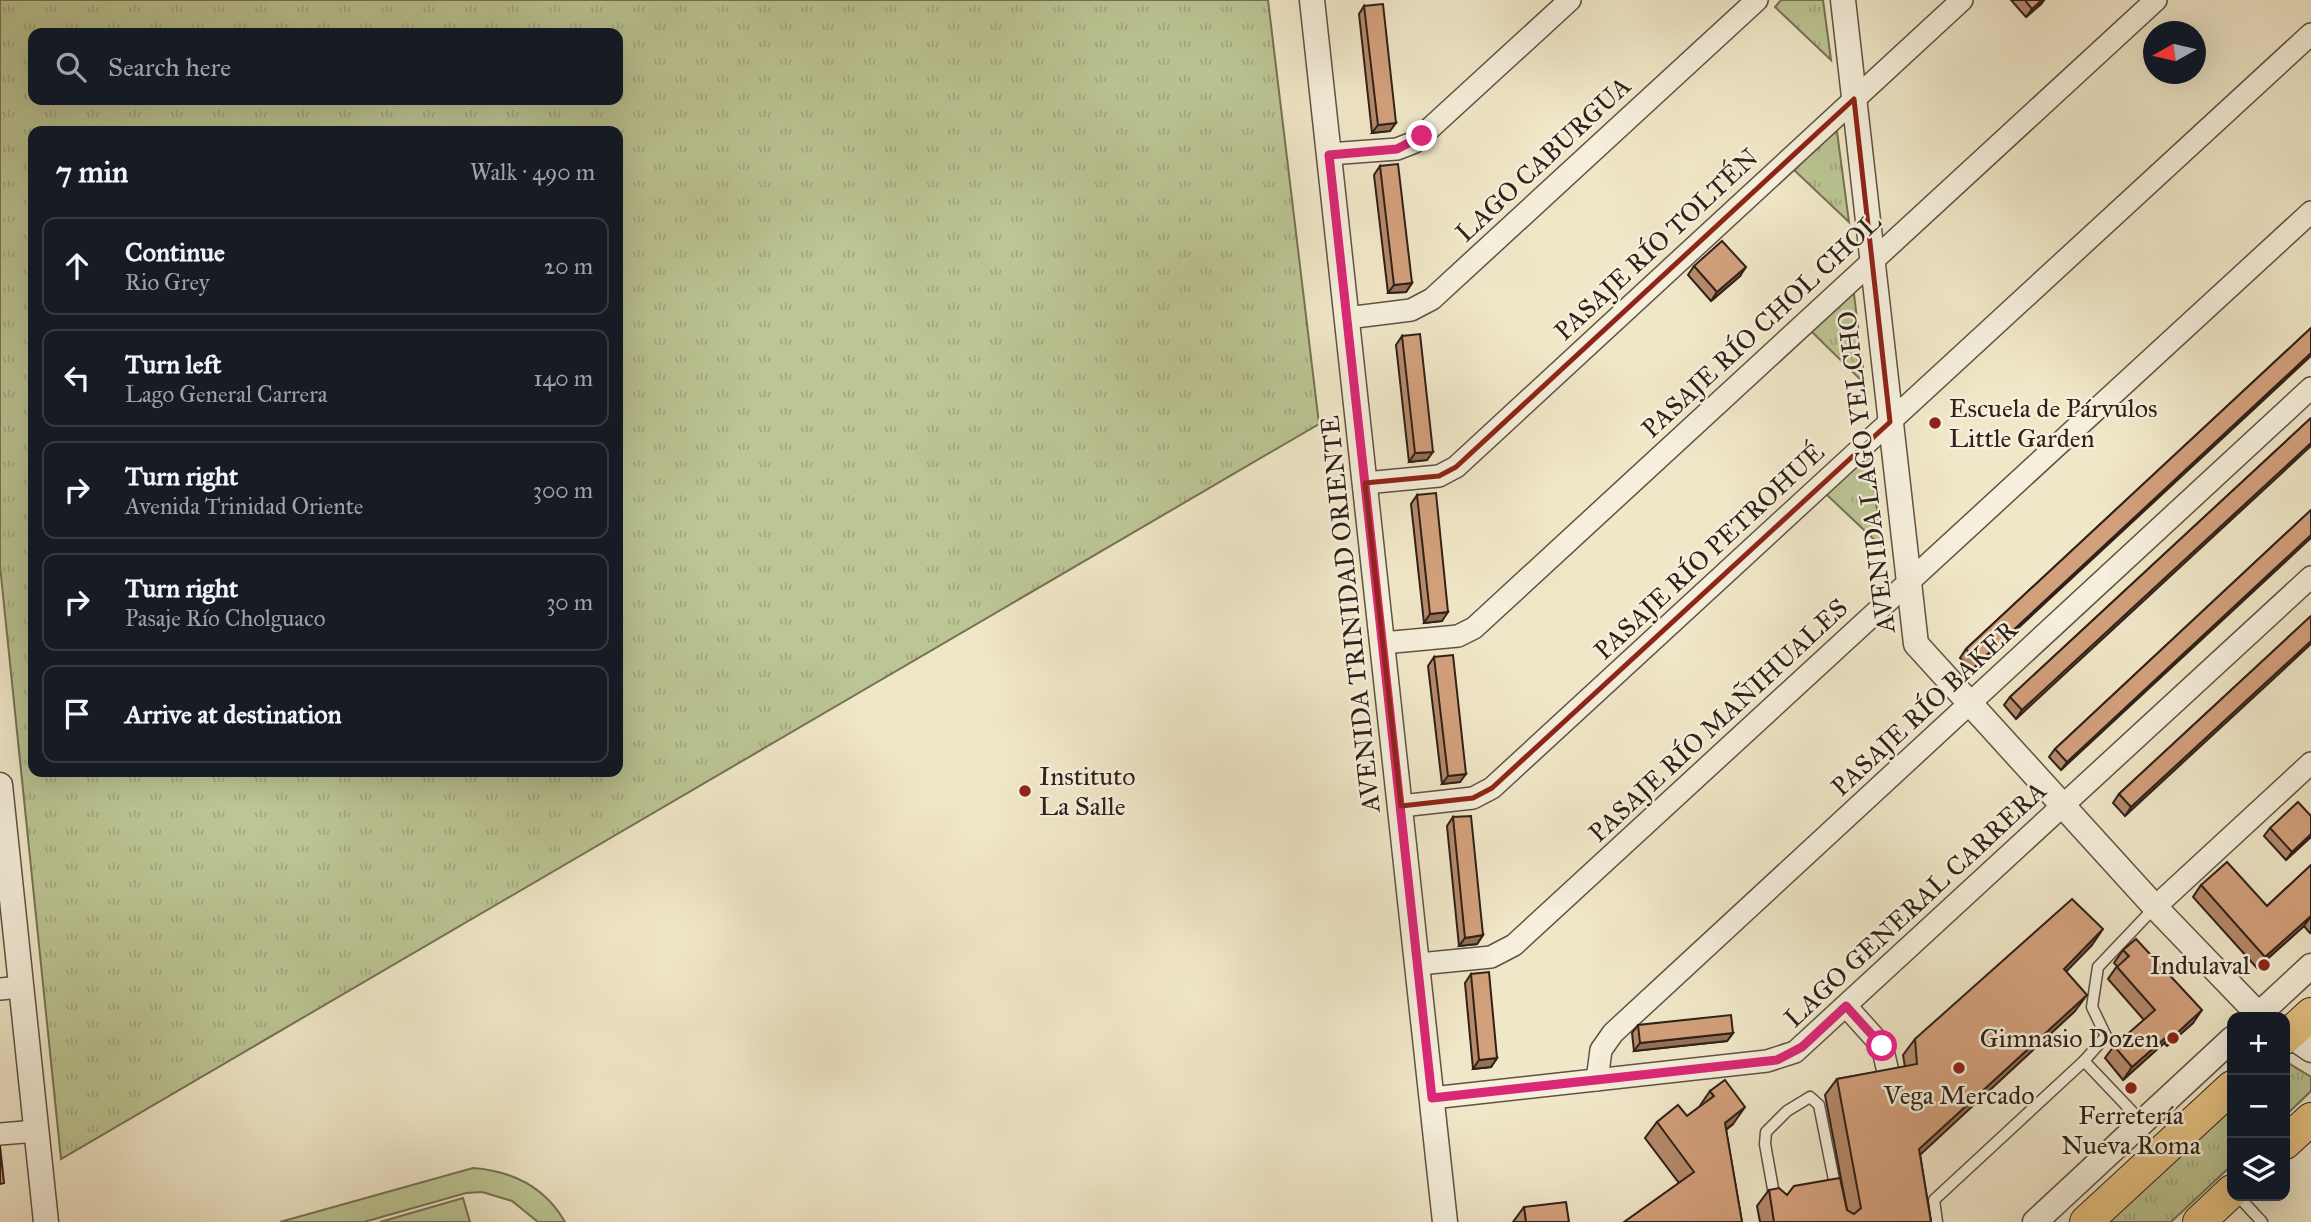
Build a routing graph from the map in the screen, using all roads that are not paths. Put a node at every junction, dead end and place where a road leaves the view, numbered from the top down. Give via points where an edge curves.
1 (1312, 0) edge
2 (1570, 0) edge
3 (1756, 0) edge
4 (1843, 0) edge
5 (1962, 0) edge
6 (2156, 0) edge
7 (2311, 34) edge
8 (1854, 99) junction
9 (1329, 155) junction
10 (2311, 212) edge
11 (1872, 261) junction
12 (1347, 318) junction
13 (2311, 388) edge
14 (1890, 422) junction
15 (1366, 483) junction
16 (2311, 577) edge
17 (1907, 584) junction
18 (1383, 643) junction
19 (1969, 704) junction
20 (2311, 763) edge
21 (0, 785) edge
22 (1401, 806) junction
23 (2063, 807) junction
24 (3, 851) edge
25 (2155, 907) junction
26 (1419, 964) junction
27 (2311, 966) edge
28 (10, 988) edge
29 (1846, 1006) junction
30 (2253, 1012) edge
31 (2263, 1012) edge
32 (2227, 1044) edge
33 (2084, 1061) junction
34 (1888, 1072) edge
35 (1597, 1080) junction
36 (2227, 1092) edge
37 (1432, 1098) junction
38 (2311, 1119) edge
39 (2142, 1122) junction
40 (36, 1130) junction
41 (0, 1134) edge
42 (2290, 1138) edge
43 (1838, 1199) edge
44 (2243, 1202) edge
45 (1775, 1203) edge
46 (46, 1222) edge
47 (1445, 1222) edge
48 (1937, 1222) edge
49 (2035, 1222) edge
50 (2086, 1222) edge
51 (2199, 1222) edge
52 (2262, 1222) edge

1 - 9 street, AVENIDA TRINIDAD ORIENTE
2 - 9 street via 1415,142 1397,149
3 - 12 street, LAGO CABURGUA via 1432,299 1411,310
4 - 8 street, AVENIDA LAGO YELCHO
5 - 8 street, PASAJE RÍO TOLTÉN
6 - 11 street, PASAJE RÍO CHOL CHOL
7 - 14 street, PASAJE RÍO PETROHUÉ
8 - 11 street, AVENIDA LAGO YELCHO
8 - 15 street, PASAJE RÍO TOLTÉN via 1456,467 1439,476
9 - 12 street, AVENIDA TRINIDAD ORIENTE
10 - 17 street, PASAJE RÍO MAÑIHUALES
11 - 14 street, AVENIDA LAGO YELCHO
11 - 18 street, PASAJE RÍO CHOL CHOL via 1474,628 1458,636
12 - 15 street, AVENIDA TRINIDAD ORIENTE
13 - 19 street, PASAJE RÍO BAKER
14 - 17 street, AVENIDA LAGO YELCHO
14 - 22 street, PASAJE RÍO PETROHUÉ via 1492,788 1473,798
15 - 18 street, AVENIDA TRINIDAD ORIENTE
16 - 23 street, LAGO GENERAL CARRERA
17 - 19 street, AVENIDA LAGO YELCHO via 1916,644
17 - 26 street, PASAJE RÍO MAÑIHUALES via 1514,945 1491,957
18 - 22 street, AVENIDA TRINIDAD ORIENTE
19 - 23 street, AVENIDA LAGO YELCHO
19 - 35 street, PASAJE RÍO BAKER via 1613,1033 1598,1060
20 - 25 street
21 - 24 street
22 - 26 street, AVENIDA TRINIDAD ORIENTE
23 - 25 street, AVENIDA LAGO YELCHO
23 - 29 street, LAGO GENERAL CARRERA
24 - 28 street
25 - 30 street, AVENIDA LAGO YELCHO
25 - 33 lane via 2098,967 2092,1007 2106,1036
26 - 37 street, AVENIDA TRINIDAD ORIENTE
27 - 31 street
28 - 40 street
29 - 34 street via 1882,1046
29 - 35 street, LAGO GENERAL CARRERA via 1802,1047 1777,1060
32 - 39 street
33 - 39 lane
33 - 48 lane via 1934,1200
35 - 37 street, LAGO GENERAL CARRERA
36 - 50 main road
37 - 47 street, AVENIDA TRINIDAD ORIENTE
38 - 42 main road
39 - 49 street
40 - 41 street
40 - 46 street
43 - 45 lane via 1819,1105 1810,1097 1766,1132
44 - 51 main road
44 - 52 lane

